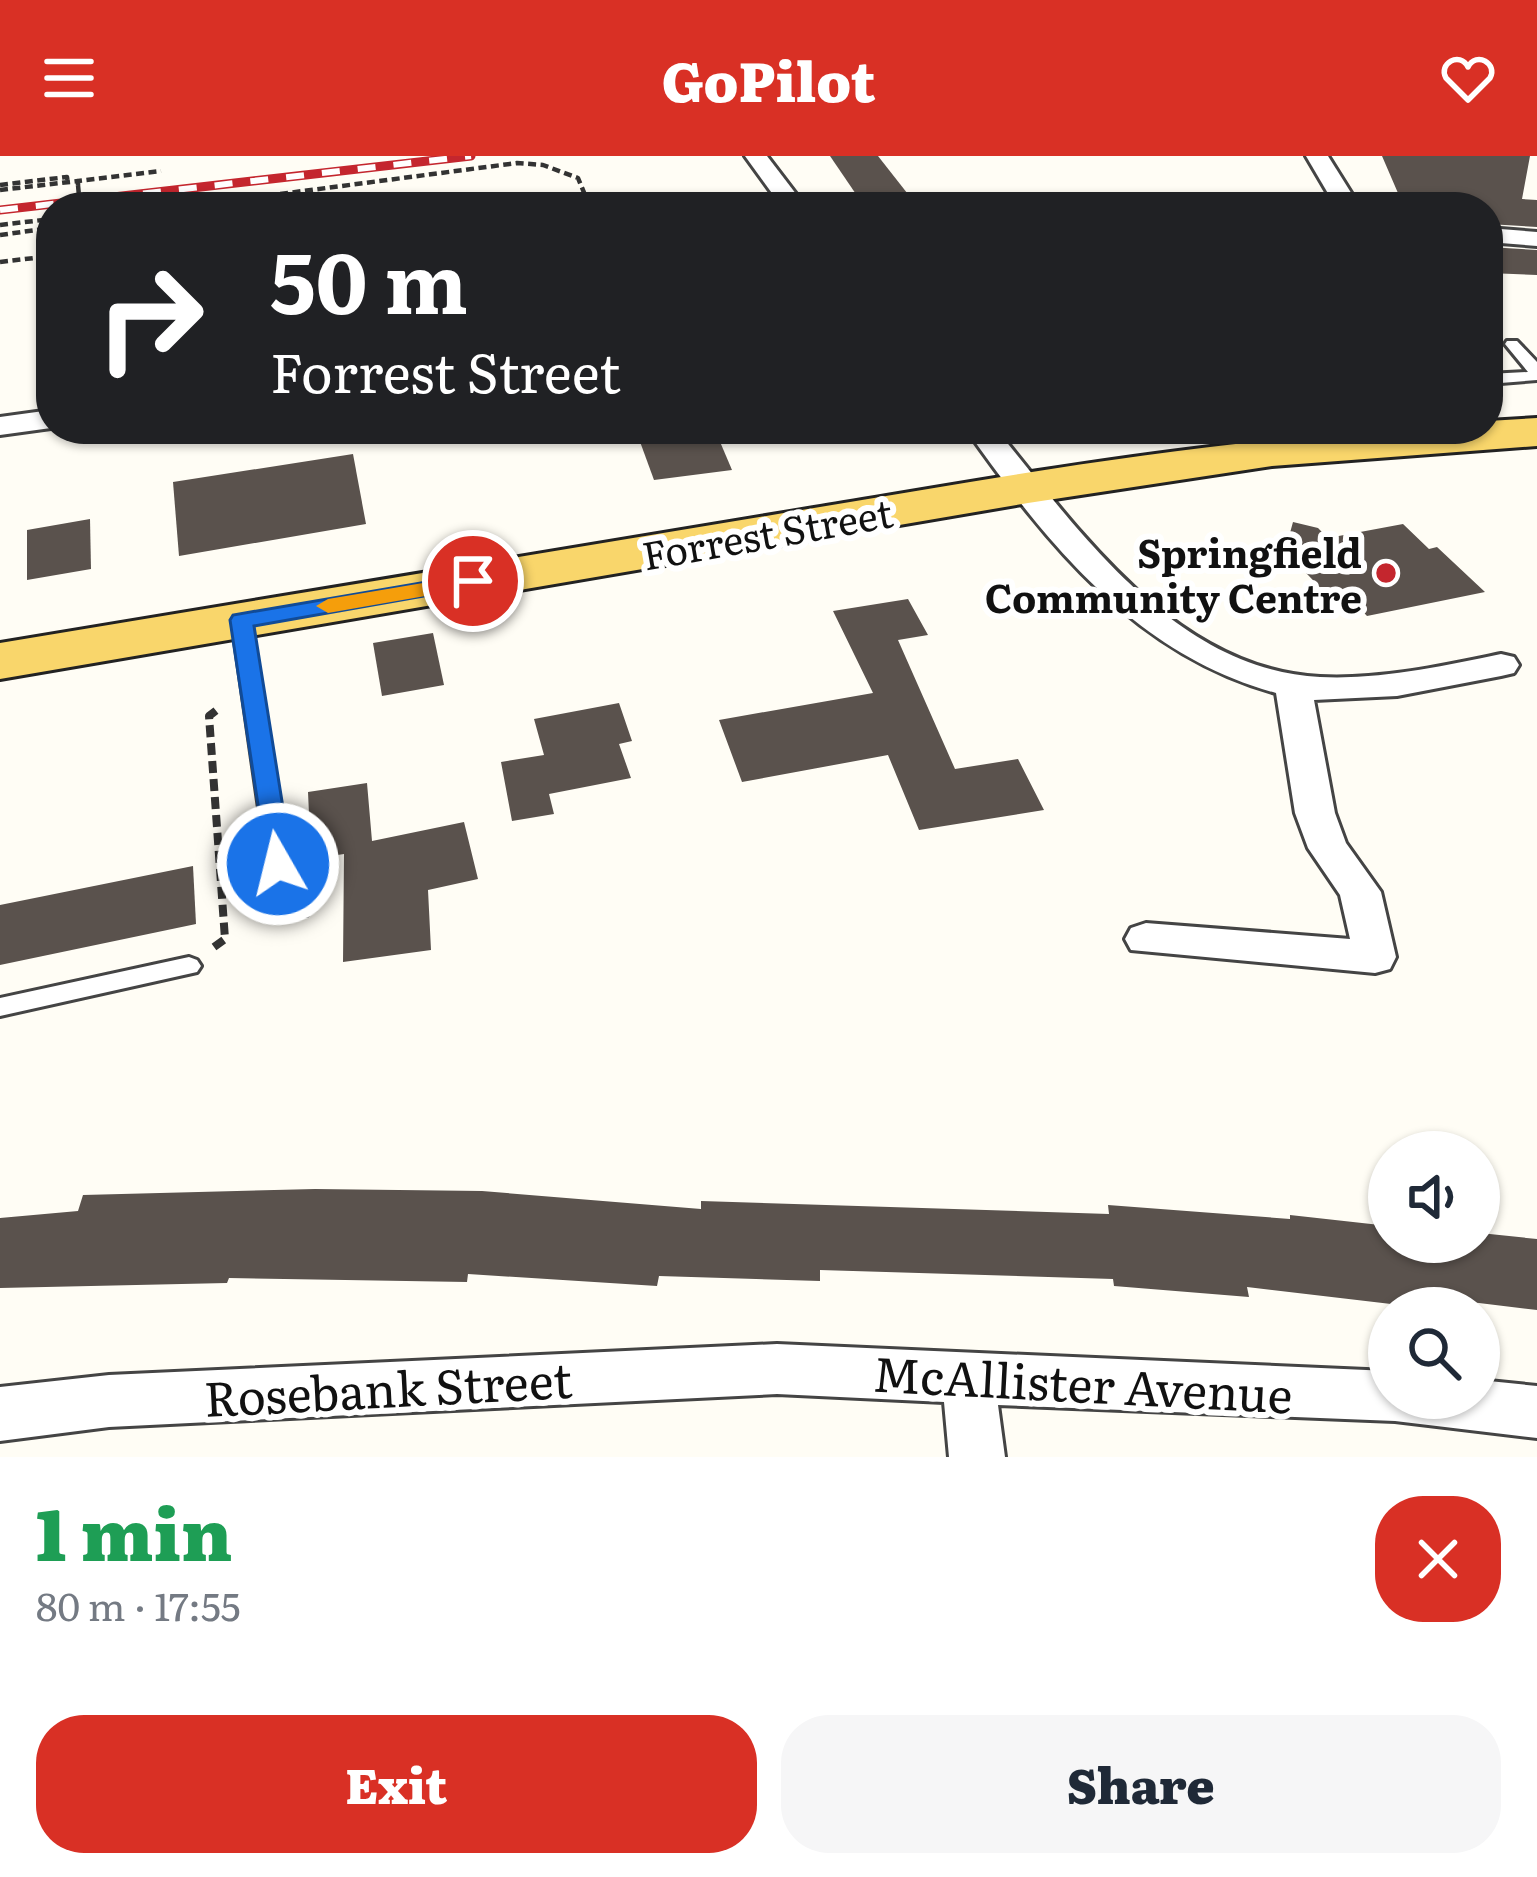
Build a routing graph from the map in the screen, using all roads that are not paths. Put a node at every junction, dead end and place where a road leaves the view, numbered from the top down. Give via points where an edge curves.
1 (756, 156) edge
2 (1317, 156) edge
3 (783, 192) edge
4 (1339, 192) edge
5 (1503, 236) edge
6 (1537, 239) edge
7 (1513, 344) dead end
8 (1503, 378) edge
9 (36, 421) edge
10 (0, 425) edge
11 (1503, 431) edge
12 (1537, 432) edge
13 (993, 444) edge
14 (1351, 444) edge
15 (1028, 488) junction
16 (242, 620) junction
17 (0, 661) edge
18 (1502, 665) dead end
19 (1293, 686) junction
20 (299, 909) dead end
21 (1146, 939) dead end
22 (189, 966) road end
23 (0, 1007) edge
24 (777, 1369) joint
25 (968, 1375) junction
26 (1368, 1396) edge
27 (1500, 1408) edge
28 (1537, 1412) edge
29 (0, 1414) edge
30 (976, 1457) edge

1 - 3 street
2 - 4 street
5 - 6 street
7 - 8 lane via 1535,376
9 - 10 street
11 - 12 main road, Forrest Street
13 - 15 street
14 - 15 main road, Forrest Street
15 - 16 main road, Forrest Street
15 - 19 street via 1141,615 1228,668
16 - 17 main road, Forrest Street
16 - 20 lane via 278,864
18 - 19 street via 1367,688
19 - 21 street via 1316,813 1328,848 1360,892 1375,957
22 - 23 lane
24 - 25 street, McAllister Avenue
24 - 29 street, Rosebank Street via 109,1401
25 - 26 street, McAllister Avenue
25 - 30 street
27 - 28 street

